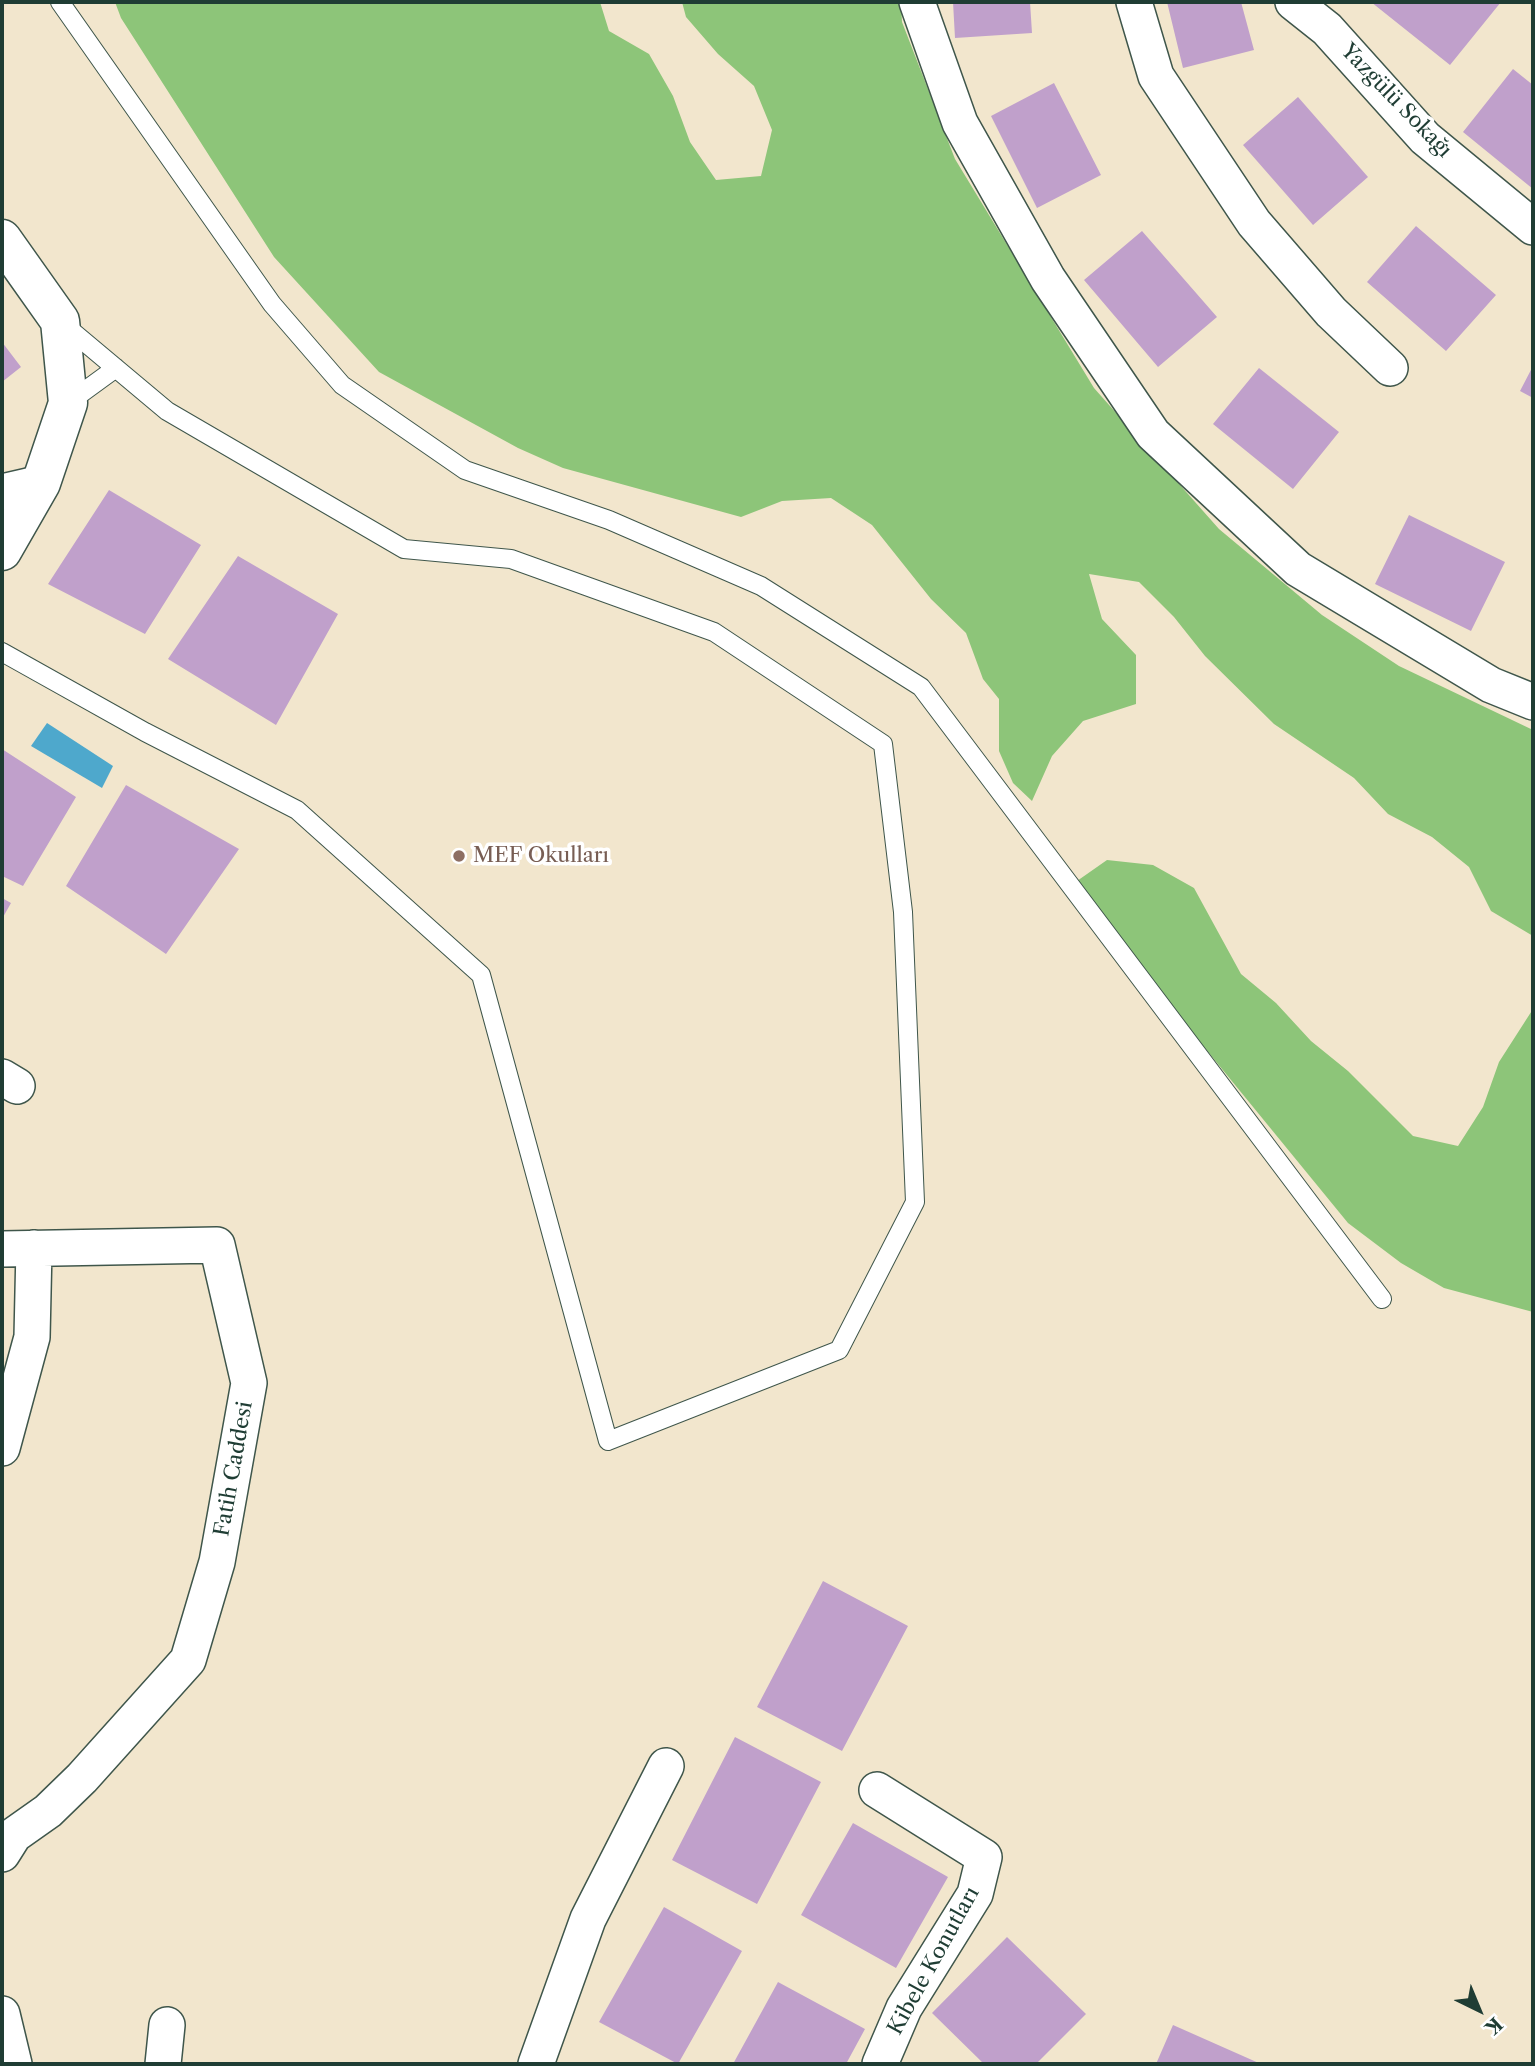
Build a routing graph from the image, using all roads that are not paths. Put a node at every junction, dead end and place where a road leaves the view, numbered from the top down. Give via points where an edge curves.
1 (60, 2) edge
2 (917, 2) edge
3 (1134, 2) edge
4 (1293, 2) edge
5 (1533, 227) edge
6 (2, 239) edge
7 (60, 321) junction
8 (116, 368) junction
9 (1390, 368) dead end
10 (68, 403) junction
11 (41, 483) junction
12 (2, 492) edge
13 (2, 551) edge
14 (2, 652) edge
15 (1533, 702) edge
16 (18, 1249) edge
17 (1382, 1299) dead end
18 (2, 1448) edge
19 (666, 1766) dead end
20 (877, 1790) dead end
21 (6, 1839) edge
22 (2, 2014) edge
23 (167, 2025) dead end
24 (14, 2064) edge
25 (163, 2064) edge
26 (536, 2064) edge
27 (880, 2064) edge

1 - 17 lane via 272,304 342,385 465,470 609,520 761,586 921,687
2 - 15 street via 960,123 1048,279 1153,434 1298,569 1491,685
3 - 9 street via 1156,76 1254,223 1331,312
4 - 5 street, Yazgülü Sokağı via 1327,29 1425,138
6 - 7 street
7 - 8 lane
7 - 10 street
8 - 10 lane
8 - 14 lane via 167,411 404,549 511,559 714,632 883,744 903,912 915,1202 839,1350 607,1441 481,975 297,810
10 - 11 street
11 - 12 street
11 - 13 street
16 - 18 street via 32,1337
16 - 21 street, Fatih Caddesi via 218,1245 249,1383 217,1562 188,1660 82,1778 48,1811
19 - 26 street via 588,1919
20 - 27 street, Kibele Konutları via 984,1857 975,1894 904,2008
22 - 24 street
23 - 25 street

